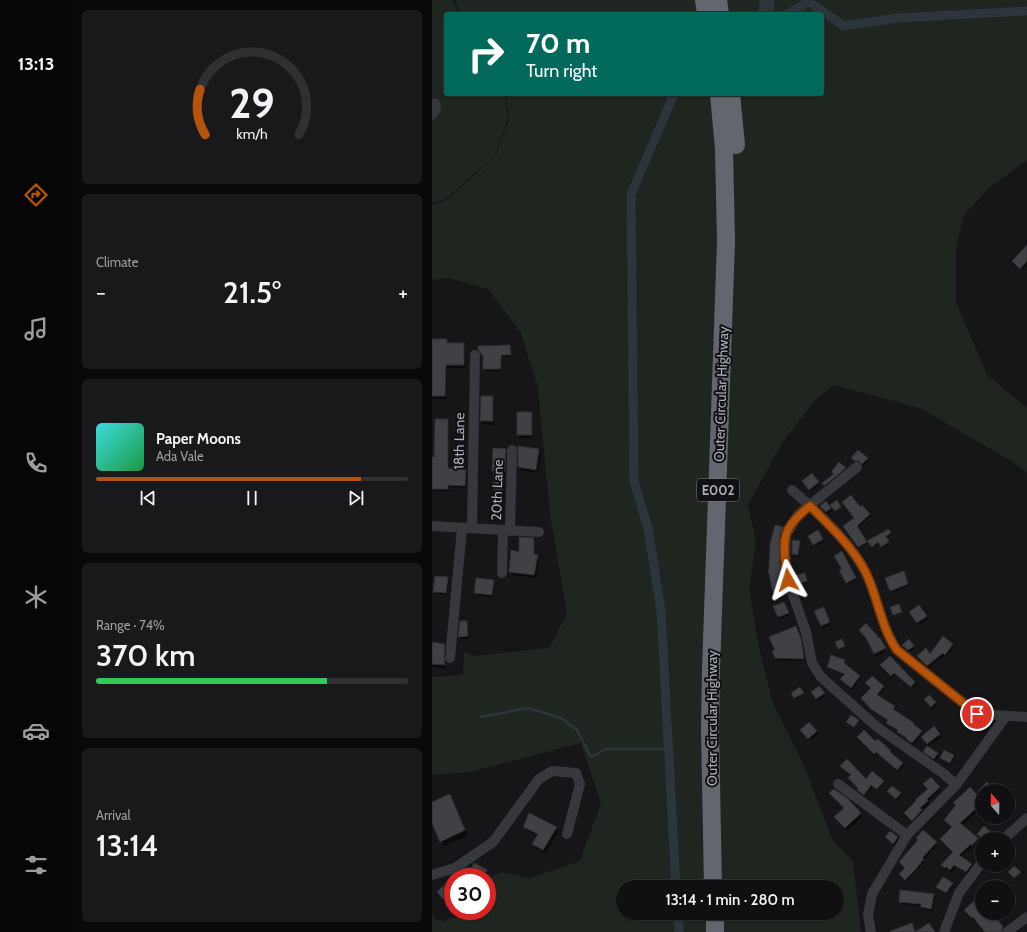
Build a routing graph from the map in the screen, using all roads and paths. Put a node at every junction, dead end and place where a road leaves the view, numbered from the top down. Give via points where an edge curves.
1 (704, 0) edge
2 (718, 0) edge
3 (706, 12) edge
4 (720, 12) edge
5 (719, 96) edge
6 (731, 96) edge
7 (435, 103) dead end
8 (432, 115) edge
9 (475, 355) dead end
10 (512, 450) dead end
11 (857, 467) dead end
12 (792, 490) dead end
13 (810, 506) junction
14 (432, 526) edge
15 (467, 528) junction
16 (506, 530) junction
17 (539, 532) dead end
18 (502, 573) dead end
19 (450, 658) dead end
20 (1006, 716) junction
21 (1027, 717) edge
22 (838, 784) dead end
23 (956, 785) junction
24 (1027, 818) edge
25 (1012, 832) edge
26 (567, 834) dead end
27 (907, 835) junction
28 (975, 871) edge
29 (432, 875) edge
30 (713, 880) edge
31 (726, 880) edge
32 (1027, 917) edge
33 (714, 920) edge
34 (726, 920) edge
35 (715, 932) edge
36 (727, 932) edge
37 (871, 932) edge
38 (944, 932) edge
39 (1008, 932) edge

1 - 3 highway
2 - 4 highway
5 - 30 highway, Outer Circular Highway / E002 via 724,149 726,241 711,669
6 - 31 highway, Outer Circular Highway / E002 via 739,243 723,669
7 - 8 street via 436,110
9 - 15 street, 18th Lane
10 - 16 street, 20th Lane
11 - 13 street
12 - 13 street
13 - 20 street via 844,539 865,572 890,640 897,650 977,714
13 - 23 street via 798,515 786,535 785,553 788,580 806,632 812,663 821,676 877,727
14 - 15 street
15 - 16 street
15 - 19 street, 18th Lane
16 - 17 street
16 - 18 street, 20th Lane
20 - 21 street
20 - 23 street
22 - 27 street
23 - 27 street
24 - 25 street
26 - 29 street via 580,784 576,773 552,772 539,779 493,842 455,868
27 - 37 street via 872,894 868,915
28 - 38 street via 959,893
32 - 39 street
33 - 35 highway
34 - 36 highway

